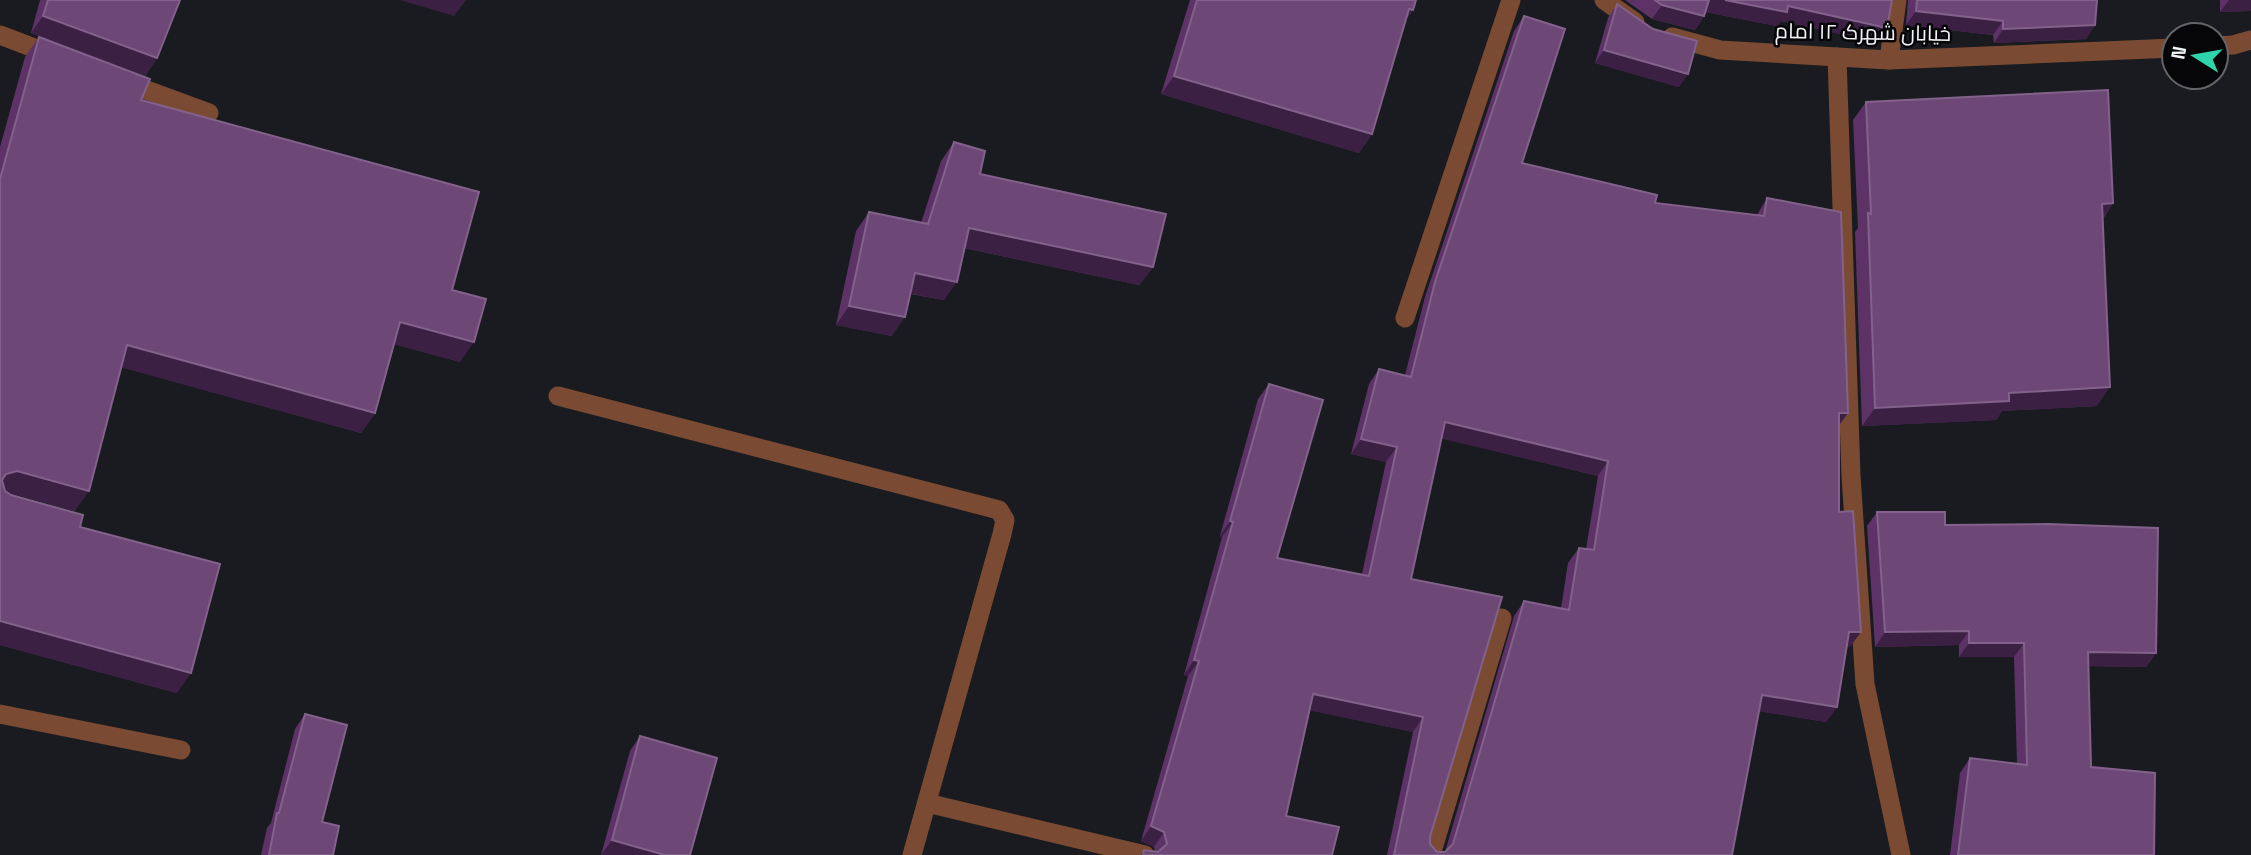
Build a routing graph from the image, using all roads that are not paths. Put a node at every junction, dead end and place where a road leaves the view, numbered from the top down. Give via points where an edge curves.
1 (1511, 0) edge
2 (1604, 0) edge
3 (1897, 0) edge
4 (0, 35) edge
5 (2251, 40) edge
6 (2230, 45) edge
7 (2160, 49) edge
8 (1837, 57) junction
9 (1888, 60) junction
10 (78, 65) edge
11 (104, 74) edge
12 (209, 113) dead end
13 (1405, 318) dead end
14 (558, 396) dead end
15 (1502, 618) edge
16 (0, 714) edge
17 (181, 750) dead end
18 (927, 803) junction
19 (912, 855) edge
20 (1145, 855) edge
21 (1431, 855) edge
22 (1900, 855) edge

1 - 13 street
2 - 8 street, خیابان شهرک ۱۲ امام via 1653,32 1720,50
3 - 9 street
4 - 10 street
5 - 6 street
7 - 9 street, خیابان شهرک ۱۲ امام
8 - 9 street, خیابان شهرک ۱۲ امام
8 - 22 street via 1851,476 1865,684
11 - 12 street
14 - 18 street via 999,509 1005,520 1002,534
15 - 21 street
16 - 17 street
18 - 19 street
18 - 20 street

